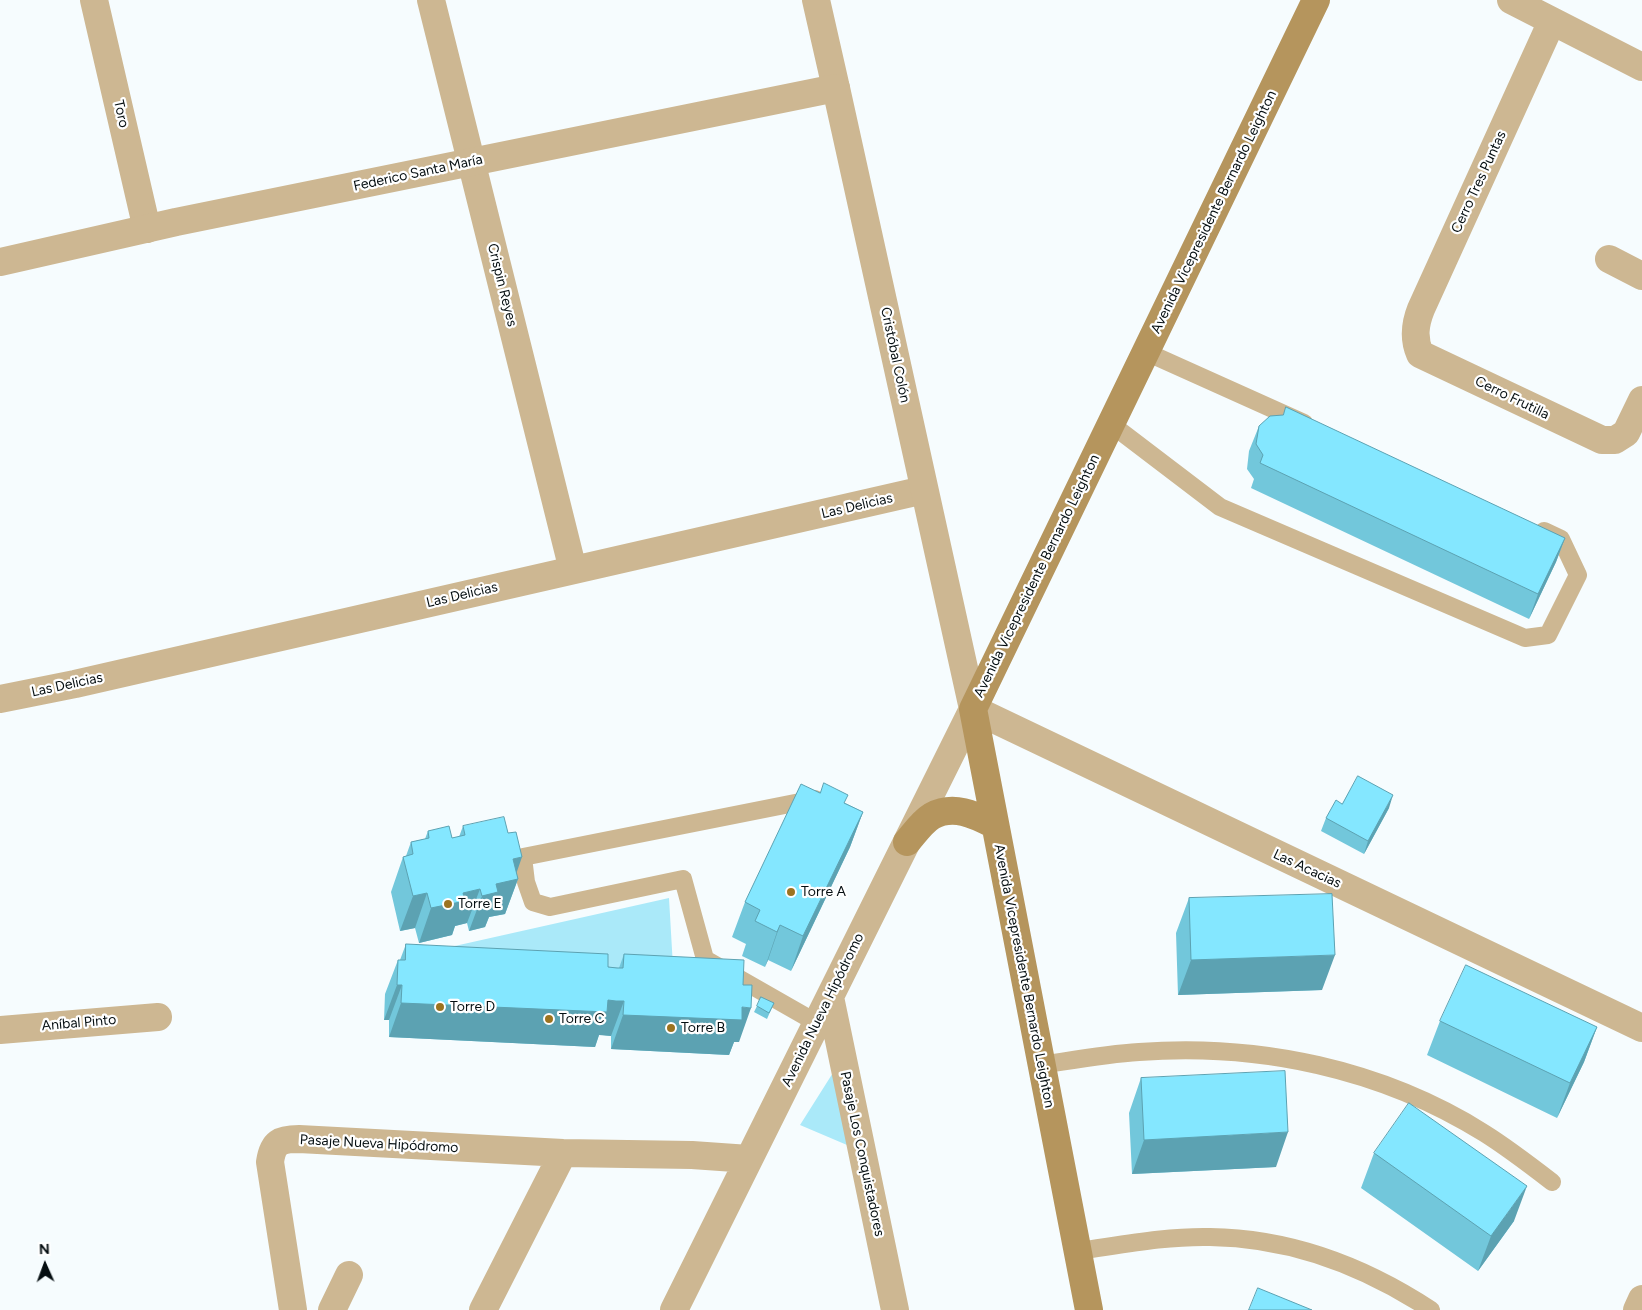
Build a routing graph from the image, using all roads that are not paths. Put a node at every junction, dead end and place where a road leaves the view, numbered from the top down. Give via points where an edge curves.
1 (94, 0) edge
2 (431, 0) edge
3 (816, 0) edge
4 (1316, 0) edge
5 (1511, 0) edge
6 (1552, 21) junction
7 (1642, 67) edge
8 (836, 88) junction
9 (472, 162) junction
10 (147, 228) junction
11 (1609, 260) dead end
12 (0, 262) edge
13 (1642, 276) edge
14 (1416, 345) joint
15 (1146, 352) junction
16 (1642, 400) edge
17 (1111, 424) junction
18 (1317, 429) edge
19 (924, 490) junction
20 (1525, 523) edge
21 (573, 570) junction
22 (0, 699) edge
23 (972, 709) junction
24 (825, 800) edge
25 (995, 825) junction
26 (907, 842) junction
27 (830, 997) junction
28 (158, 1017) dead end
29 (817, 1023) junction
30 (1642, 1028) edge
31 (0, 1030) edge
32 (1041, 1065) junction
33 (563, 1153) junction
34 (749, 1159) junction
35 (1552, 1182) dead end
36 (1078, 1251) junction
37 (349, 1275) dead end
38 (1642, 1299) edge
39 (889, 1304) edge
40 (292, 1310) edge
41 (332, 1310) edge
42 (483, 1310) edge
43 (674, 1310) edge
44 (1089, 1310) edge
45 (1431, 1310) edge
46 (1637, 1310) edge

1 - 10 street, Toro
2 - 9 street, Crispin Reyes
3 - 8 street, Cristóbal Colón
4 - 15 main road, Avenida Vicepresidente Bernardo Leighton
5 - 6 street
6 - 7 street
6 - 14 street, Cerro Tres Puntas via 1421,308 1415,332
8 - 9 street, Federico Santa María
8 - 19 street, Cristóbal Colón
9 - 10 street, Federico Santa María
9 - 21 street, Crispin Reyes
10 - 12 street, Federico Santa María
11 - 13 street
14 - 16 street, Cerro Frutilla via 1420,354 1602,440 1615,440 1626,433
15 - 17 main road, Avenida Vicepresidente Bernardo Leighton
15 - 18 lane
17 - 20 lane via 1220,507 1525,638 1548,635 1578,575 1561,539
17 - 23 main road, Avenida Vicepresidente Bernardo Leighton
19 - 21 street, Las Delicias
19 - 23 street, Cristóbal Colón
21 - 22 street, Las Delicias
23 - 25 main road, Avenida Vicepresidente Bernardo Leighton
23 - 26 street, Avenida Nueva Hipódromo
23 - 30 street, Las Acacias
24 - 29 lane via 812,798 522,857 533,902 550,907 683,879 705,958
25 - 26 main road via 971,813 941,813 930,817
25 - 32 main road, Avenida Vicepresidente Bernardo Leighton
26 - 27 street, Avenida Nueva Hipódromo
27 - 29 street, Avenida Nueva Hipódromo
27 - 39 street, Pasaje Los Conquistadores
28 - 31 street, Aníbal Pinto
29 - 34 street, Avenida Nueva Hipódromo
32 - 35 lane via 1138,1052 1185,1050 1278,1057 1324,1066 1400,1091 1446,1112 1519,1156
32 - 36 main road, Avenida Vicepresidente Bernardo Leighton
33 - 34 street, Pasaje Nueva Hipódromo
33 - 40 street, Pasaje Nueva Hipódromo via 299,1139 275,1145 270,1162
33 - 42 street
34 - 43 street, Avenida Nueva Hipódromo
36 - 44 main road, Avenida Vicepresidente Bernardo Leighton
36 - 45 lane via 1169,1238 1252,1240 1293,1248 1367,1273
37 - 41 street
38 - 46 street

